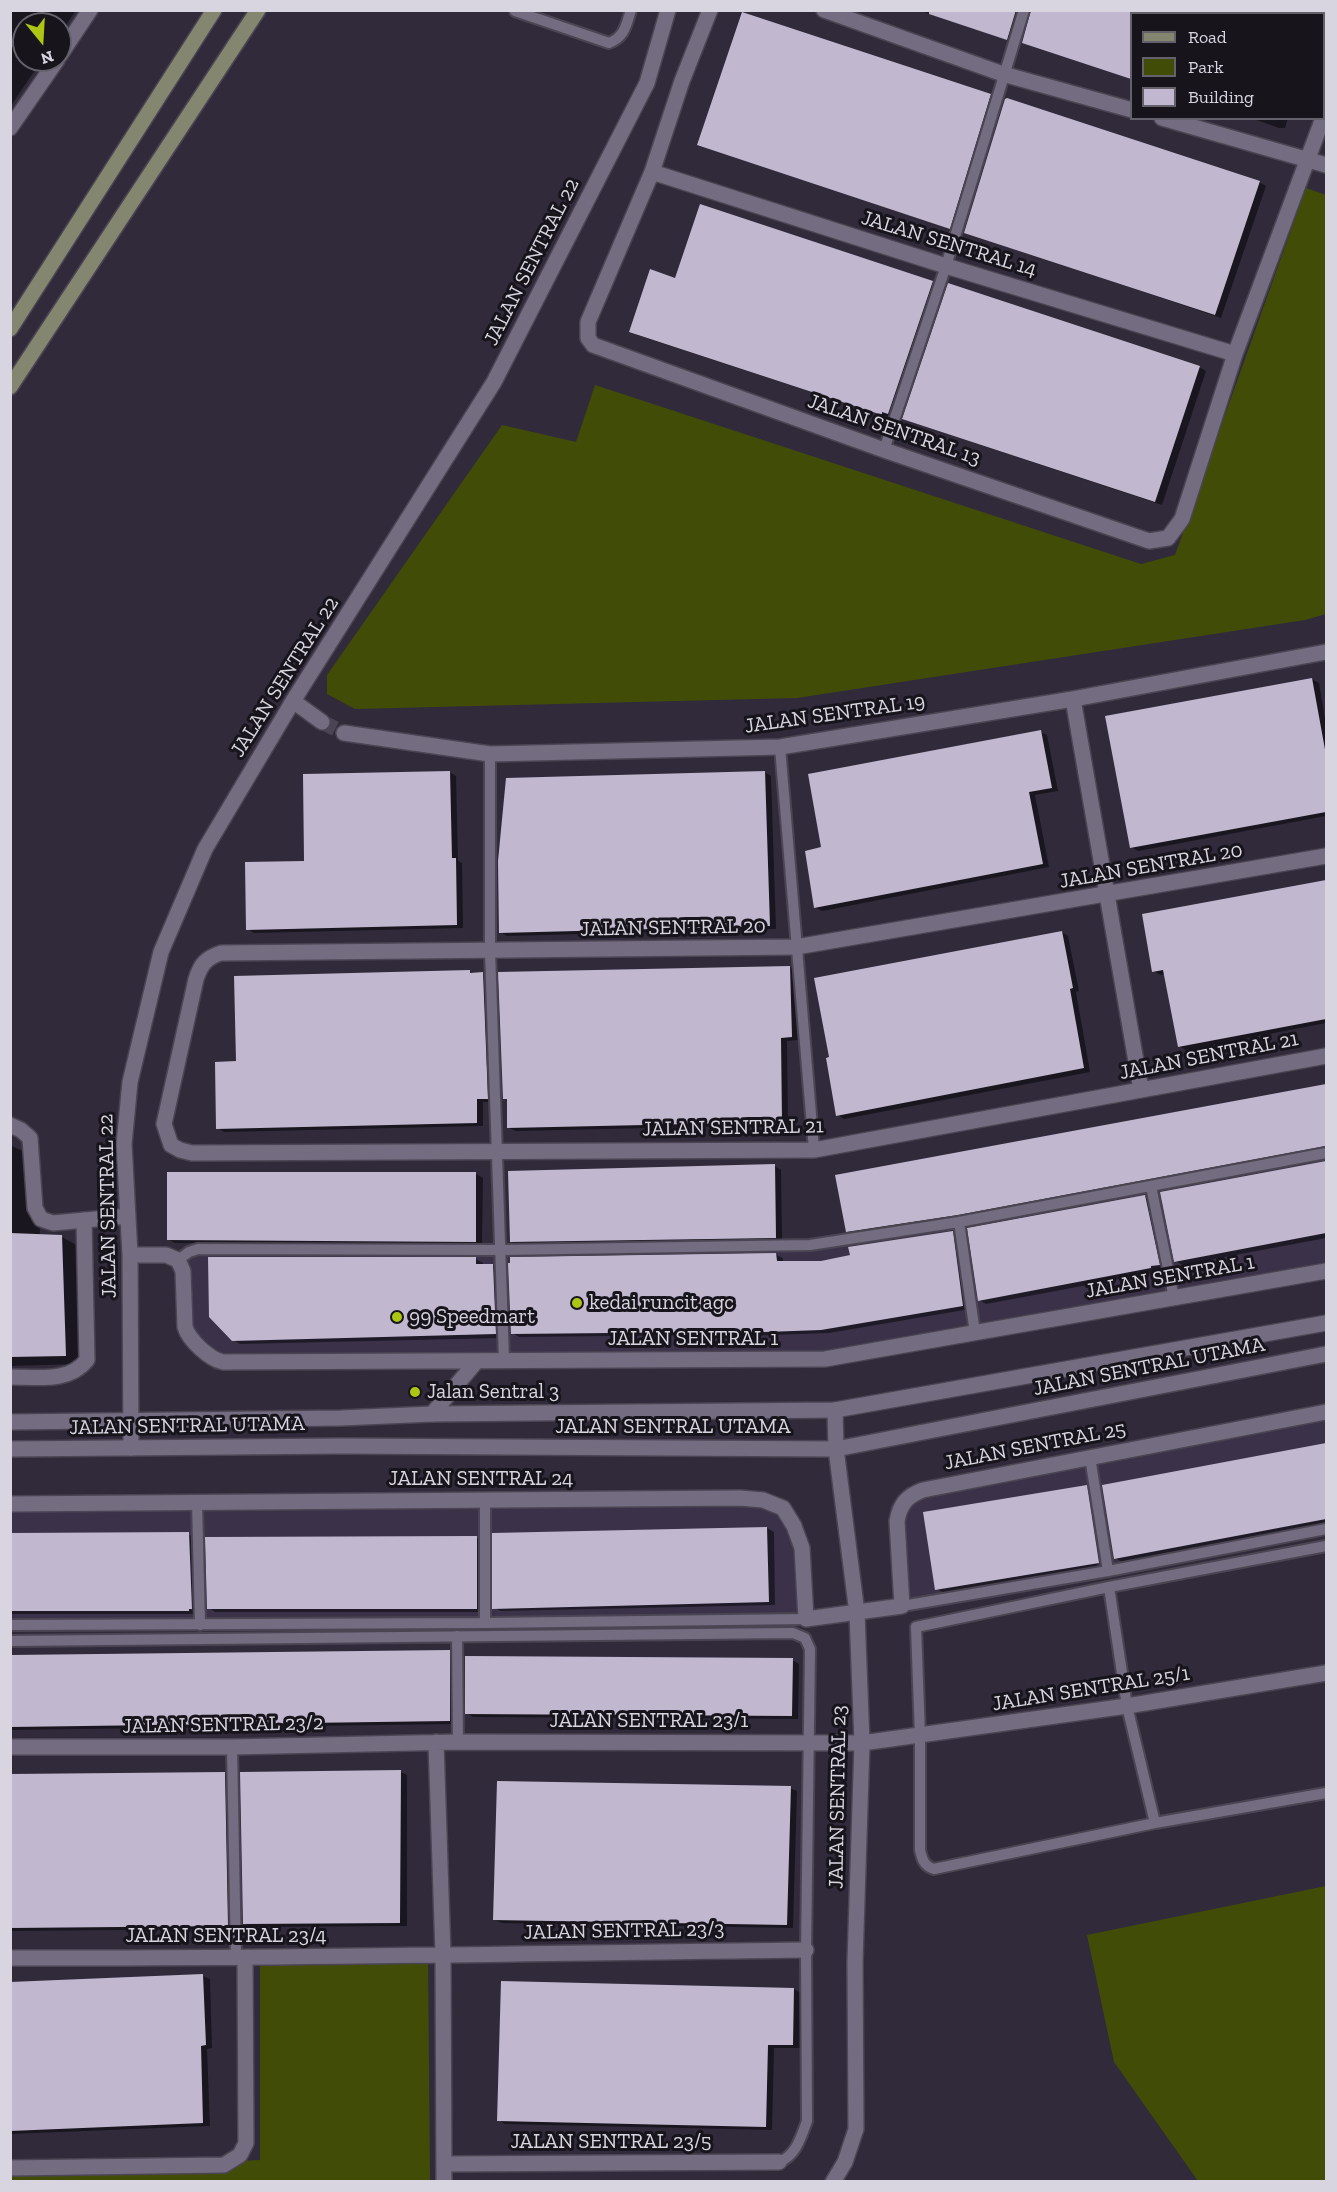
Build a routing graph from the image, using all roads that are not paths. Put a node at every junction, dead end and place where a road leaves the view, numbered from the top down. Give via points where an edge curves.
1 (90, 10) edge
2 (214, 10) edge
3 (258, 10) edge
4 (630, 10) edge
5 (668, 10) edge
6 (710, 10) edge
7 (824, 10) edge
8 (1024, 10) edge
9 (514, 11) edge
10 (72, 37) edge
11 (49, 72) edge
12 (1003, 74) junction
13 (1130, 110) edge
14 (1169, 120) edge
15 (1322, 120) edge
16 (10, 128) edge
17 (1309, 159) junction
18 (1326, 165) edge
19 (652, 172) junction
20 (946, 266) junction
21 (10, 329) edge
22 (1235, 354) junction
23 (10, 387) edge
24 (884, 450) junction
25 (1326, 652) edge
26 (1072, 699) junction
27 (293, 701) junction
28 (322, 722) tunnel mouth
29 (344, 733) tunnel mouth
30 (780, 747) junction
31 (490, 754) junction
32 (1326, 856) edge
33 (1106, 895) junction
34 (796, 947) junction
35 (490, 951) junction
36 (1326, 1056) edge
37 (1141, 1090) junction
38 (10, 1125) edge
39 (171, 1145) joint
40 (814, 1150) junction
41 (496, 1151) junction
42 (1326, 1153) edge
43 (1151, 1186) junction
44 (128, 1216) junction
45 (84, 1220) junction
46 (959, 1222) junction
47 (502, 1250) junction
48 (130, 1255) junction
49 (178, 1260) junction
50 (1326, 1271) edge
51 (1174, 1298) junction
52 (1326, 1323) edge
53 (975, 1333) junction
54 (1326, 1354) edge
55 (504, 1360) junction
56 (477, 1362) junction
57 (10, 1377) edge
58 (835, 1410) junction
59 (1326, 1412) edge
60 (432, 1414) junction
61 (131, 1420) junction
62 (10, 1422) edge
63 (131, 1448) junction
64 (10, 1449) edge
65 (836, 1449) junction
66 (1090, 1457) junction
67 (485, 1500) junction
68 (197, 1502) junction
69 (10, 1504) edge
70 (1326, 1529) edge
71 (1326, 1546) edge
72 (1108, 1571) junction
73 (1109, 1587) junction
74 (902, 1606) junction
75 (857, 1613) junction
76 (806, 1619) junction
77 (485, 1623) junction
78 (10, 1625) edge
79 (200, 1625) junction
80 (457, 1636) junction
81 (10, 1641) edge
82 (1326, 1673) edge
83 (1127, 1706) junction
84 (921, 1736) junction
85 (436, 1742) junction
86 (458, 1742) junction
87 (808, 1742) junction
88 (862, 1743) junction
89 (10, 1747) edge
90 (232, 1747) junction
91 (1326, 1793) edge
92 (1155, 1823) junction
93 (806, 1950) junction
94 (443, 1954) junction
95 (10, 1958) edge
96 (241, 1958) junction
97 (779, 2162) joint
98 (444, 2164) junction
99 (10, 2168) edge
100 (444, 2181) edge
101 (833, 2181) edge

1 - 10 street
2 - 21 main road
3 - 23 main road
4 - 9 lane via 623,34 609,43
5 - 27 street, JALAN SENTRAL 22 via 647,82 495,382
6 - 19 street
7 - 12 street
8 - 12 lane
11 - 16 street
12 - 13 street
12 - 20 lane
14 - 17 street
15 - 17 street
17 - 18 street
17 - 22 street
19 - 20 street, JALAN SENTRAL 14
19 - 24 street, JALAN SENTRAL 13 via 588,322 588,338 593,345
20 - 22 street, JALAN SENTRAL 14
20 - 24 lane
22 - 24 street, JALAN SENTRAL 13 via 1182,519 1168,538 1149,540
25 - 26 street, JALAN SENTRAL 19
26 - 30 street, JALAN SENTRAL 19
26 - 33 street
27 - 28 street
27 - 44 street, JALAN SENTRAL 22 via 205,849 161,952 130,1082 124,1144
29 - 31 street, JALAN SENTRAL 19
30 - 31 street, JALAN SENTRAL 19
30 - 34 lane
31 - 35 lane
32 - 33 street, JALAN SENTRAL 20
33 - 34 street, JALAN SENTRAL 20
33 - 37 street
34 - 35 street, JALAN SENTRAL 20
34 - 40 lane
35 - 39 street, JALAN SENTRAL 20 via 235,952 208,958 196,979 164,1124
35 - 41 lane
36 - 37 street, JALAN SENTRAL 21
37 - 40 street, JALAN SENTRAL 21
38 - 45 street via 30,1138 37,1214 46,1222
39 - 41 street, JALAN SENTRAL 21 via 192,1153
40 - 41 street, JALAN SENTRAL 21
41 - 47 lane
42 - 43 lane
43 - 46 lane
43 - 51 lane
44 - 45 street
44 - 48 street, JALAN SENTRAL 22
45 - 57 street via 87,1360 67,1375
46 - 47 lane via 810,1245
46 - 53 lane
47 - 49 lane via 198,1249
47 - 55 lane
48 - 49 street via 166,1255
48 - 61 street, JALAN SENTRAL 22
49 - 56 street, JALAN SENTRAL 1 via 183,1271 186,1330 190,1338 219,1361
50 - 51 street, JALAN SENTRAL 1
51 - 53 street, JALAN SENTRAL 1
52 - 58 street, JALAN SENTRAL UTAMA
53 - 55 street, JALAN SENTRAL 1 via 825,1359
54 - 65 street, JALAN SENTRAL UTAMA
55 - 56 street, JALAN SENTRAL 1
56 - 60 street
58 - 60 street, JALAN SENTRAL UTAMA
58 - 65 street, JALAN SENTRAL 23
59 - 66 street, JALAN SENTRAL 25
60 - 61 street, JALAN SENTRAL UTAMA
61 - 62 street, JALAN SENTRAL UTAMA
61 - 63 street, JALAN SENTRAL 22
63 - 64 street, JALAN SENTRAL UTAMA
63 - 65 street, JALAN SENTRAL UTAMA
65 - 75 street, JALAN SENTRAL 23
66 - 72 lane
66 - 74 street, JALAN SENTRAL 25 via 912,1493 904,1500 897,1521
67 - 68 street, JALAN SENTRAL 24
67 - 76 street, JALAN SENTRAL 24 via 763,1500 783,1508 802,1548
67 - 77 lane
68 - 69 street, JALAN SENTRAL 24
68 - 79 lane
70 - 72 lane
71 - 73 lane
72 - 74 lane
73 - 83 lane
73 - 84 lane via 916,1627
74 - 75 street
75 - 76 street
75 - 88 street, JALAN SENTRAL 23
76 - 77 lane
77 - 79 lane
78 - 79 lane
80 - 81 lane
80 - 86 lane
80 - 87 lane via 800,1634 810,1649
82 - 83 street, JALAN SENTRAL 25/1
83 - 84 street, JALAN SENTRAL 25/1
83 - 92 lane
84 - 88 street, JALAN SENTRAL 25/1
84 - 92 lane via 920,1850 928,1867 934,1869
85 - 86 street, JALAN SENTRAL 23/1
85 - 90 street, JALAN SENTRAL 23/2
85 - 94 street
86 - 87 street, JALAN SENTRAL 23/1
87 - 88 street, JALAN SENTRAL 23/1
87 - 93 lane
88 - 101 street, JALAN SENTRAL 23 via 855,1962 856,2129 845,2162
89 - 90 street, JALAN SENTRAL 23/2
90 - 96 lane
91 - 92 lane
93 - 94 street, JALAN SENTRAL 23/3
93 - 97 lane via 807,2121 788,2159
94 - 96 street, JALAN SENTRAL 23/4
94 - 98 street
95 - 96 street, JALAN SENTRAL 23/4
96 - 99 street via 246,2143 240,2155 224,2165
97 - 98 street, JALAN SENTRAL 23/5
98 - 100 street

